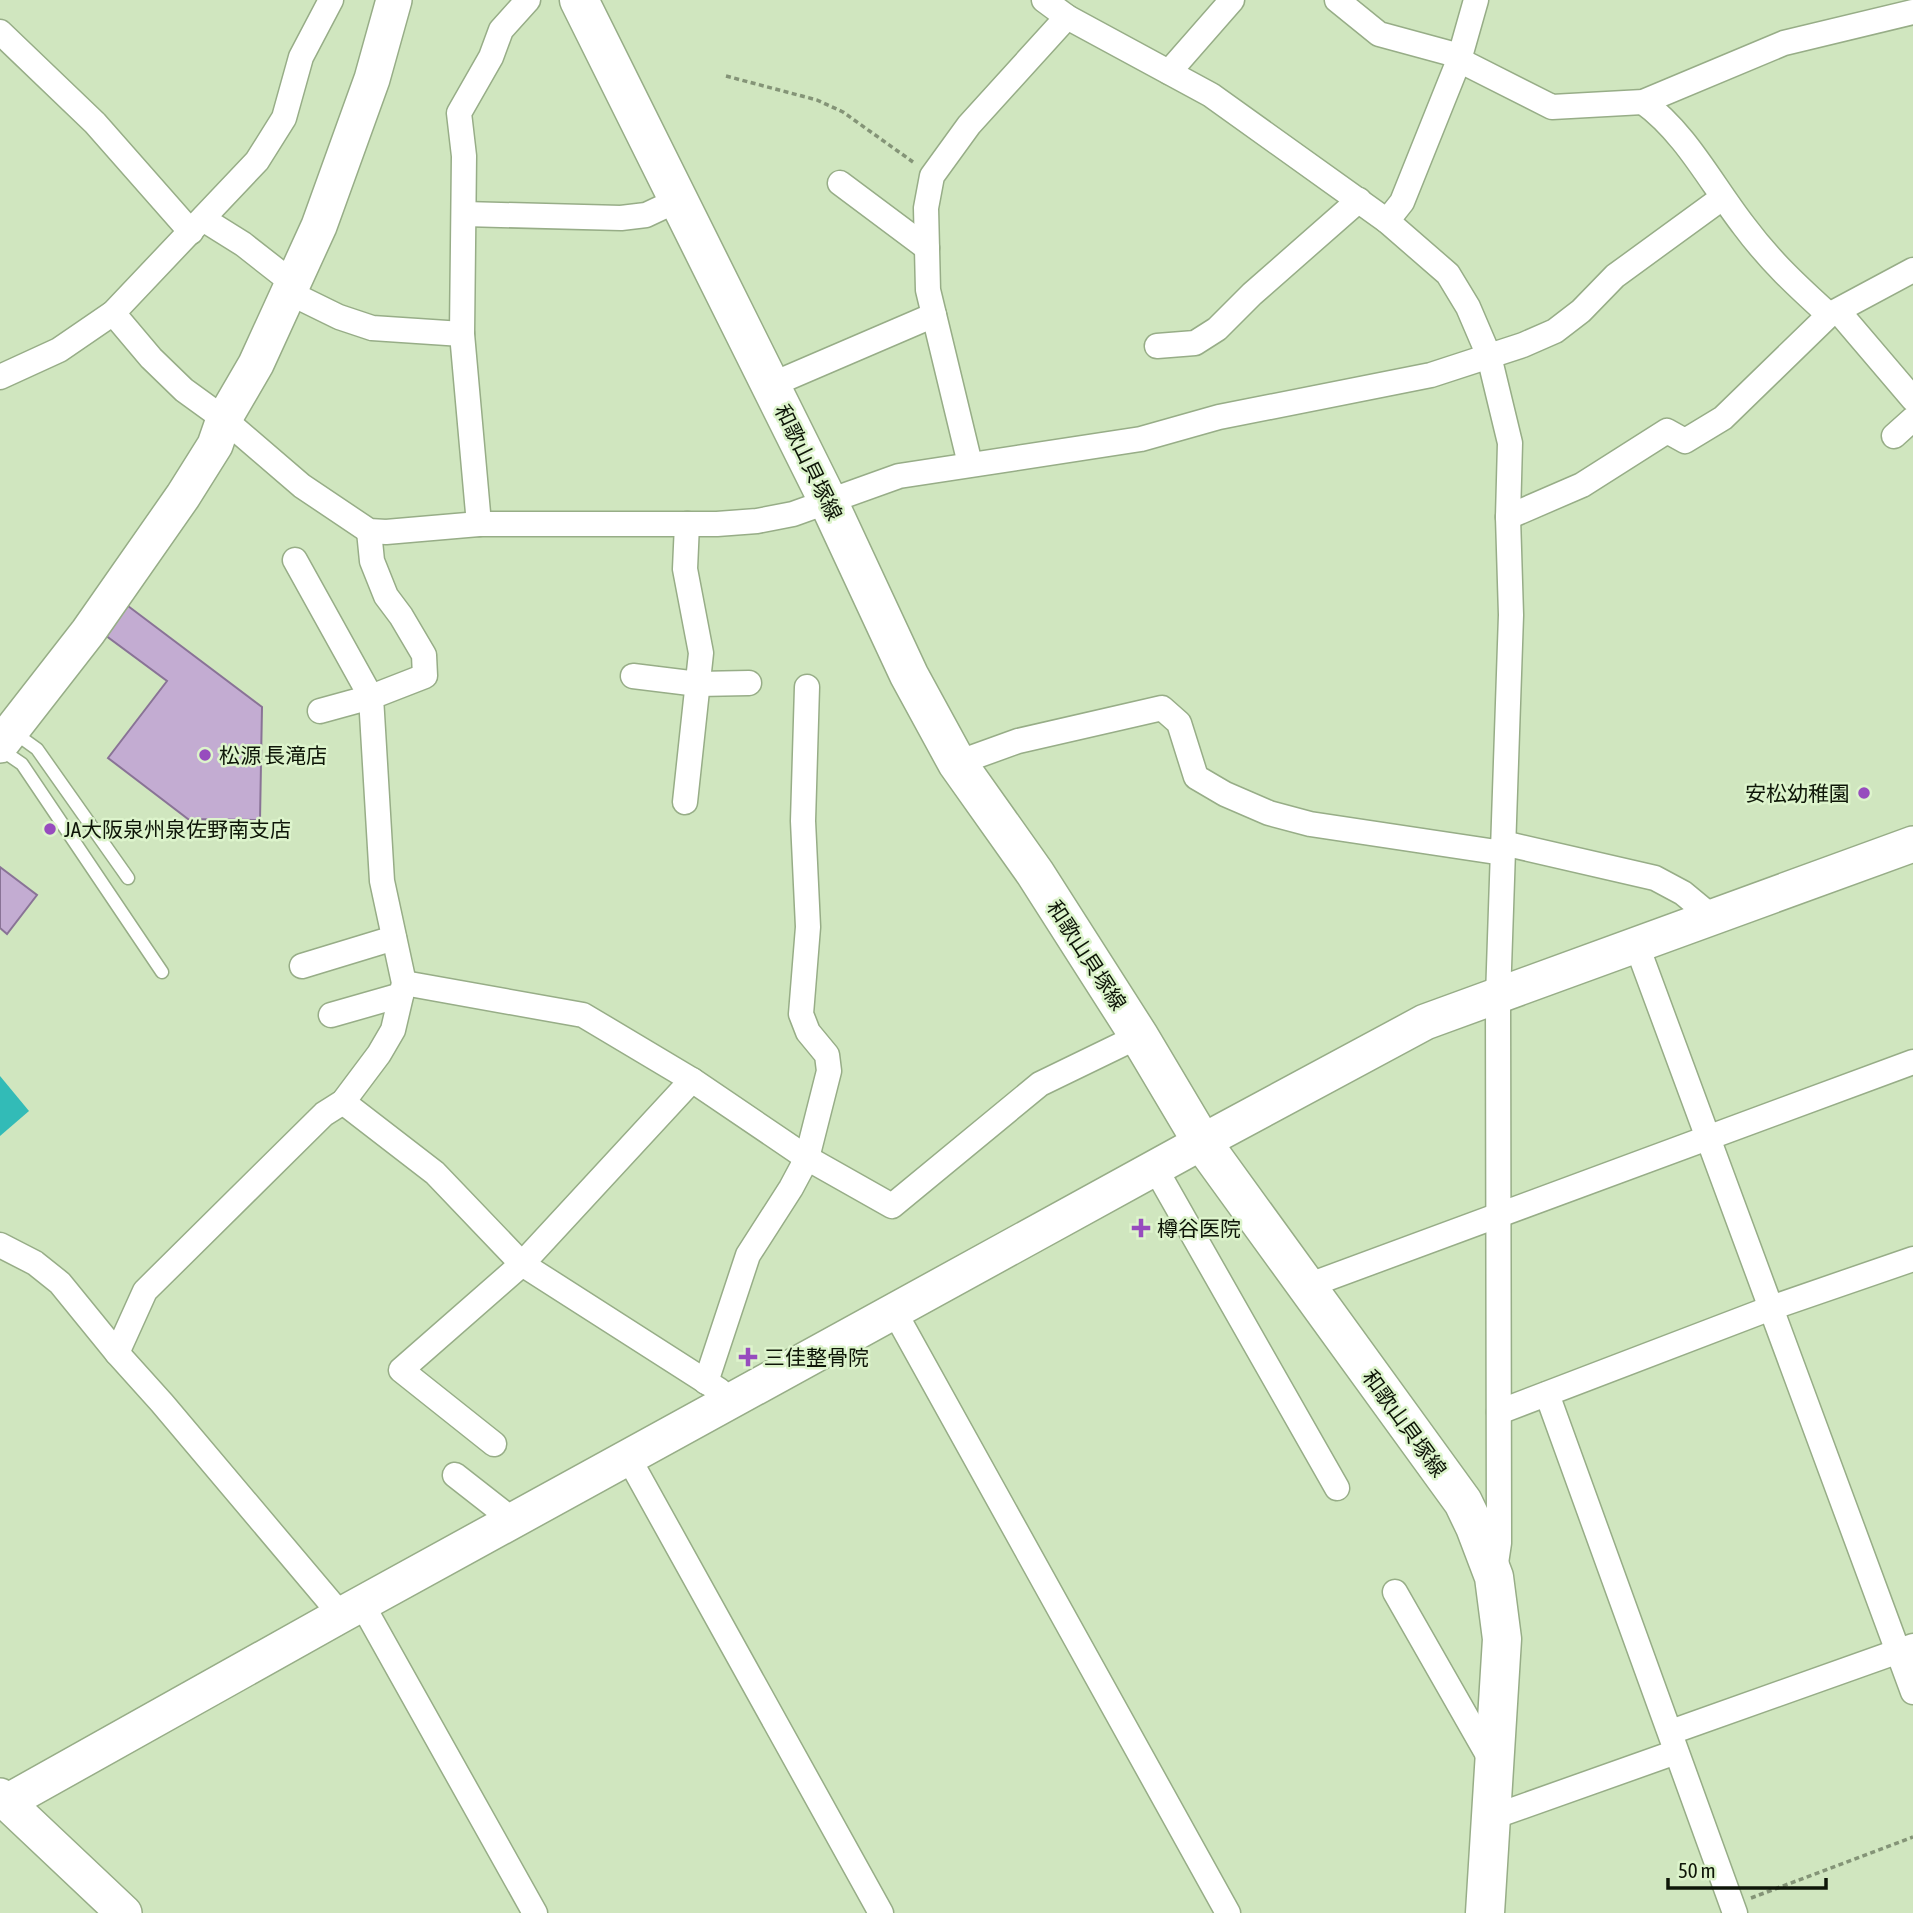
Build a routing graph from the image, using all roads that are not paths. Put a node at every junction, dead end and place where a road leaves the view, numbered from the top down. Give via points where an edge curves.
1 (331, 0) edge
2 (394, 0) edge
3 (527, 0) edge
4 (579, 0) edge
5 (1044, 0) edge
6 (1232, 0) edge
7 (1337, 0) edge
8 (1476, 0) edge
9 (1913, 12) edge
10 (1067, 17) junction
11 (4, 43) edge
12 (1460, 58) junction
13 (1169, 72) junction
14 (1643, 102) junction
15 (840, 183) dead end
16 (1722, 198) junction
17 (680, 199) junction
18 (1359, 200) junction
19 (464, 214) junction
20 (1387, 220) junction
21 (197, 225) junction
22 (927, 248) junction
23 (1913, 270) edge
24 (292, 289) junction
25 (113, 313) junction
26 (1833, 313) junction
27 (934, 315) junction
28 (462, 334) junction
29 (1157, 345) dead end
30 (1489, 356) junction
31 (0, 377) edge
32 (771, 385) junction
33 (1913, 399) edge
34 (224, 419) junction
35 (1913, 419) edge
36 (1894, 436) dead end
37 (970, 464) junction
38 (828, 501) junction
39 (1508, 517) junction
40 (479, 524) junction
41 (687, 524) junction
42 (369, 531) junction
43 (295, 561) dead end
44 (633, 676) dead end
45 (749, 683) dead end
46 (698, 684) junction
47 (807, 687) dead end
48 (372, 696) junction
49 (320, 711) dead end
50 (4, 742) edge
51 (957, 763) junction
52 (685, 802) dead end
53 (1913, 844) edge
54 (1503, 848) junction
55 (128, 878) dead end
56 (1712, 917) junction
57 (394, 939) junction
58 (1637, 946) junction
59 (302, 966) dead end
60 (162, 972) dead end
61 (402, 989) junction
62 (1498, 997) junction
63 (331, 1015) dead end
64 (1139, 1036) junction
65 (1913, 1062) edge
66 (692, 1080) junction
67 (343, 1102) junction
68 (1708, 1136) junction
69 (1202, 1142) junction
70 (807, 1158) junction
71 (1155, 1168) junction
72 (1499, 1214) junction
73 (0, 1245) edge
74 (1913, 1259) edge
75 (522, 1264) junction
76 (1307, 1286) junction
77 (1771, 1308) junction
78 (894, 1311) junction
79 (117, 1353) junction
80 (720, 1390) junction
81 (1547, 1394) junction
82 (1499, 1412) junction
83 (494, 1444) dead end
84 (628, 1457) junction
85 (455, 1475) dead end
86 (1337, 1488) dead end
87 (508, 1524) junction
88 (1494, 1577) junction
89 (1395, 1592) dead end
90 (352, 1610) junction
91 (1906, 1649) edge
92 (1913, 1692) edge
93 (1674, 1742) junction
94 (1493, 1764) junction
95 (2, 1803) edge
96 (1490, 1818) junction
97 (1734, 1909) edge
98 (124, 1913) edge
99 (535, 1913) edge
100 (881, 1913) edge
101 (1228, 1913) edge
102 (1485, 1913) edge

1 - 21 street via 301,57 284,118 257,161
2 - 24 street via 346,157
3 - 19 street via 501,30 459,113
4 - 17 main road, 和歌山貝塚線
5 - 10 street
6 - 13 street
7 - 12 street via 1379,34
8 - 12 street
9 - 14 street via 1784,43
10 - 13 street
10 - 22 street via 969,125 932,176 926,208
11 - 21 street via 96,123
12 - 14 street via 1552,107
12 - 20 street via 1402,202
13 - 18 street via 1210,95
14 - 16 street via 1686,145
15 - 22 street
16 - 26 street via 1776,267
16 - 30 street via 1615,276 1555,331
17 - 19 street via 646,215 621,218
17 - 32 main road, 和歌山貝塚線
18 - 20 street
18 - 29 street via 1217,329 1195,343
19 - 28 street
20 - 30 street via 1448,274
21 - 24 street via 243,244
21 - 25 street
22 - 27 street
23 - 26 street
24 - 28 street via 339,317 372,328
24 - 34 street
25 - 31 street via 59,350
25 - 34 street via 184,390
26 - 33 street
26 - 39 street via 1723,418 1685,441 1667,431 1582,485
27 - 32 street
27 - 37 street
28 - 40 street
30 - 37 street via 1431,375 1219,417 1141,439
30 - 39 street via 1510,443
32 - 38 main road, 和歌山貝塚線
34 - 42 street via 302,486
34 - 50 street via 215,445 183,496
35 - 36 street
37 - 38 street via 900,476
38 - 41 street via 757,521
38 - 51 main road, 和歌山貝塚線 via 909,675
39 - 54 street via 1511,615
40 - 41 street
40 - 42 street
41 - 46 street via 685,569 701,653
42 - 48 street via 372,561 386,596 424,655 425,676
43 - 48 street
44 - 46 street
45 - 46 street
46 - 52 street
47 - 70 street via 803,821 808,927 801,1014 808,1032 827,1055 829,1071
48 - 49 street
48 - 57 street via 382,881
50 - 55 lane via 37,750
50 - 60 lane
51 - 54 street via 1018,741 1162,708 1179,723 1196,777 1269,813 1310,824
51 - 64 main road, 和歌山貝塚線 via 1035,873
53 - 56 street
54 - 56 street via 1655,878
54 - 62 street
56 - 58 street
57 - 59 street
57 - 61 street
58 - 62 street
58 - 68 street
61 - 63 street
61 - 66 street via 583,1015
61 - 67 street via 393,1030
62 - 69 street via 1425,1022
62 - 72 street
64 - 69 main road, 和歌山貝塚線
64 - 70 street via 1040,1084 892,1206
65 - 68 street
66 - 70 street
66 - 75 street
67 - 75 street via 435,1173
67 - 79 street via 324,1114 145,1291
68 - 72 street
68 - 77 street
69 - 71 street
69 - 76 main road, 和歌山貝塚線
70 - 80 street via 748,1255
71 - 78 street
71 - 86 street
72 - 76 street
72 - 82 street
73 - 79 street via 60,1283
74 - 77 street
75 - 80 street
75 - 83 street via 401,1370
76 - 88 main road, 和歌山貝塚線 via 1463,1502
77 - 81 street
77 - 91 street
78 - 80 street
78 - 101 street
79 - 90 street
80 - 84 street
81 - 82 street
81 - 93 street
82 - 88 street via 1499,1543
84 - 87 street
84 - 100 street
85 - 87 street via 501,1511
87 - 90 street
88 - 94 main road, 和歌山貝塚線 via 1502,1639
89 - 94 street
90 - 95 street
90 - 99 street
91 - 92 street
91 - 93 street
93 - 96 street
93 - 97 street
94 - 96 main road, 和歌山貝塚線
95 - 98 street
96 - 102 main road, 和歌山貝塚線

